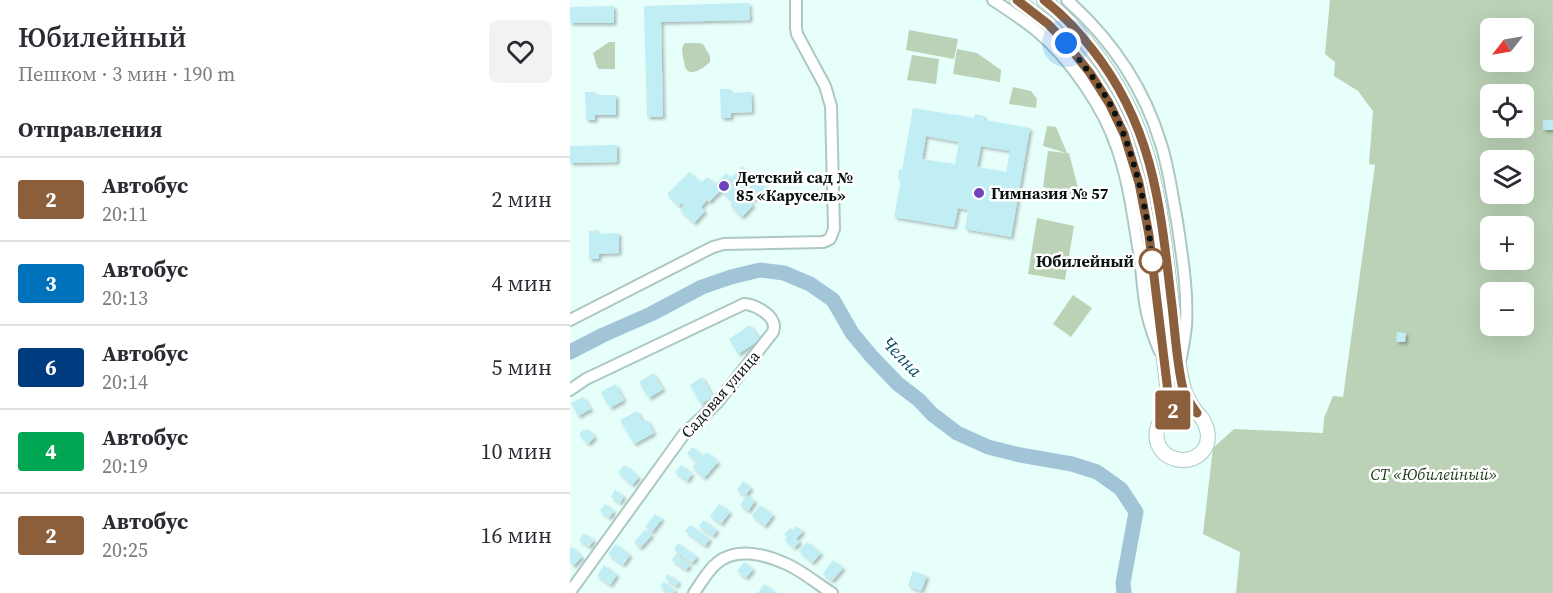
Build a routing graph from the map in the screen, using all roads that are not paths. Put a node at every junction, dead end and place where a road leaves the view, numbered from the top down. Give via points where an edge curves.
1 (795, 0) edge
2 (993, 0) edge
3 (1017, 0) edge
4 (1044, 0) edge
5 (1067, 0) edge
6 (570, 320) edge
7 (1180, 367) junction
8 (1165, 368) junction
9 (570, 390) edge
10 (1197, 413) junction
11 (1162, 419) junction
12 (570, 592) edge
13 (694, 593) edge
14 (832, 593) edge

1 - 6 street via 797,34 825,86 831,106 833,235 823,242 716,246
2 - 8 street via 1039,33 1067,62 1107,122 1127,183 1145,303
3 - 8 main road via 1048,24 1090,73 1124,134 1149,235
4 - 7 main road via 1081,34 1107,67 1142,137 1162,217
5 - 7 street via 1105,39 1133,79 1161,145 1185,278 1186,326
7 - 10 main road via 1184,391
8 - 11 main road via 1168,392
9 - 12 street, Садовая улица via 744,304 755,306 773,320 773,332 717,403 684,434
10 - 11 main road via 1176,408
10 - 11 main road via 1208,431 1208,439 1202,452 1187,459 1173,459 1161,450 1156,430
13 - 14 street via 715,564 741,553 786,563

